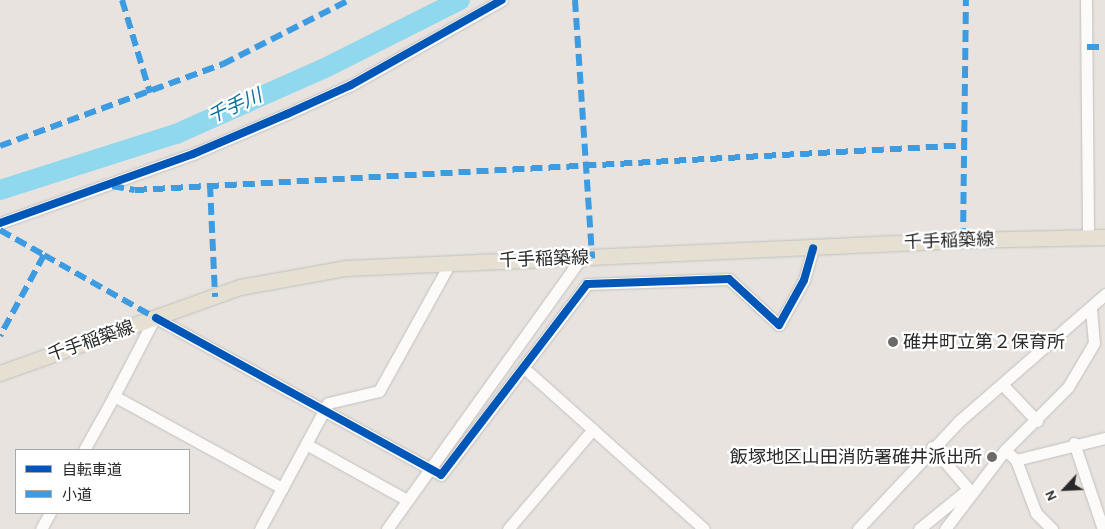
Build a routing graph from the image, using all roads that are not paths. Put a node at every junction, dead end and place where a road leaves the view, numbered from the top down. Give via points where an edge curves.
1 (502, 0) edge
2 (1086, 0) edge
3 (0, 223) edge
4 (1105, 237) edge
5 (1088, 238) junction
6 (813, 248) junction
7 (581, 258) junction
8 (450, 263) junction
9 (1105, 294) edge
10 (1091, 308) junction
11 (155, 319) junction
12 (524, 368) junction
13 (0, 373) edge
14 (1002, 384) junction
15 (114, 396) junction
16 (325, 410) junction
17 (1037, 422) junction
18 (593, 429) junction
19 (1105, 438) edge
20 (1074, 443) junction
21 (306, 444) junction
22 (932, 447) junction
23 (85, 449) edge
24 (1005, 450) junction
25 (1016, 460) junction
26 (428, 467) junction
27 (282, 488) junction
28 (970, 491) junction
29 (407, 500) junction
30 (1101, 506) edge
31 (49, 514) edge
32 (41, 529) edge
33 (260, 529) edge
34 (387, 529) edge
35 (508, 529) edge
36 (704, 529) edge
37 (858, 529) edge
38 (919, 529) edge
39 (945, 529) edge
40 (1052, 529) edge
41 (1103, 529) edge

1 - 3 street via 351,85 295,110 193,154
2 - 5 street
4 - 5 main road, 千手稲築線
5 - 6 main road, 千手稲築線
6 - 7 main road, 千手稲築線
6 - 12 street via 804,280 779,325 729,279 587,284
7 - 8 main road, 千手稲築線
7 - 26 street
8 - 11 main road, 千手稲築線 via 346,268 283,278 240,287
8 - 16 street via 378,390 328,404
9 - 10 street
10 - 14 street
10 - 17 street via 1094,343 1068,387
11 - 13 main road, 千手稲築線
11 - 15 street
11 - 16 street
12 - 18 street
12 - 26 street via 441,475
14 - 17 street
14 - 22 street
15 - 23 street
15 - 27 street
16 - 21 street
16 - 26 street
17 - 24 street
18 - 35 street
18 - 36 street
19 - 20 street
20 - 25 street
20 - 30 street
21 - 27 street
21 - 29 street
22 - 28 street
22 - 37 street
24 - 25 street
24 - 28 street
25 - 40 street via 1036,513
26 - 29 street
27 - 33 street
28 - 38 street
28 - 39 street
29 - 34 street
30 - 41 street
31 - 32 street

